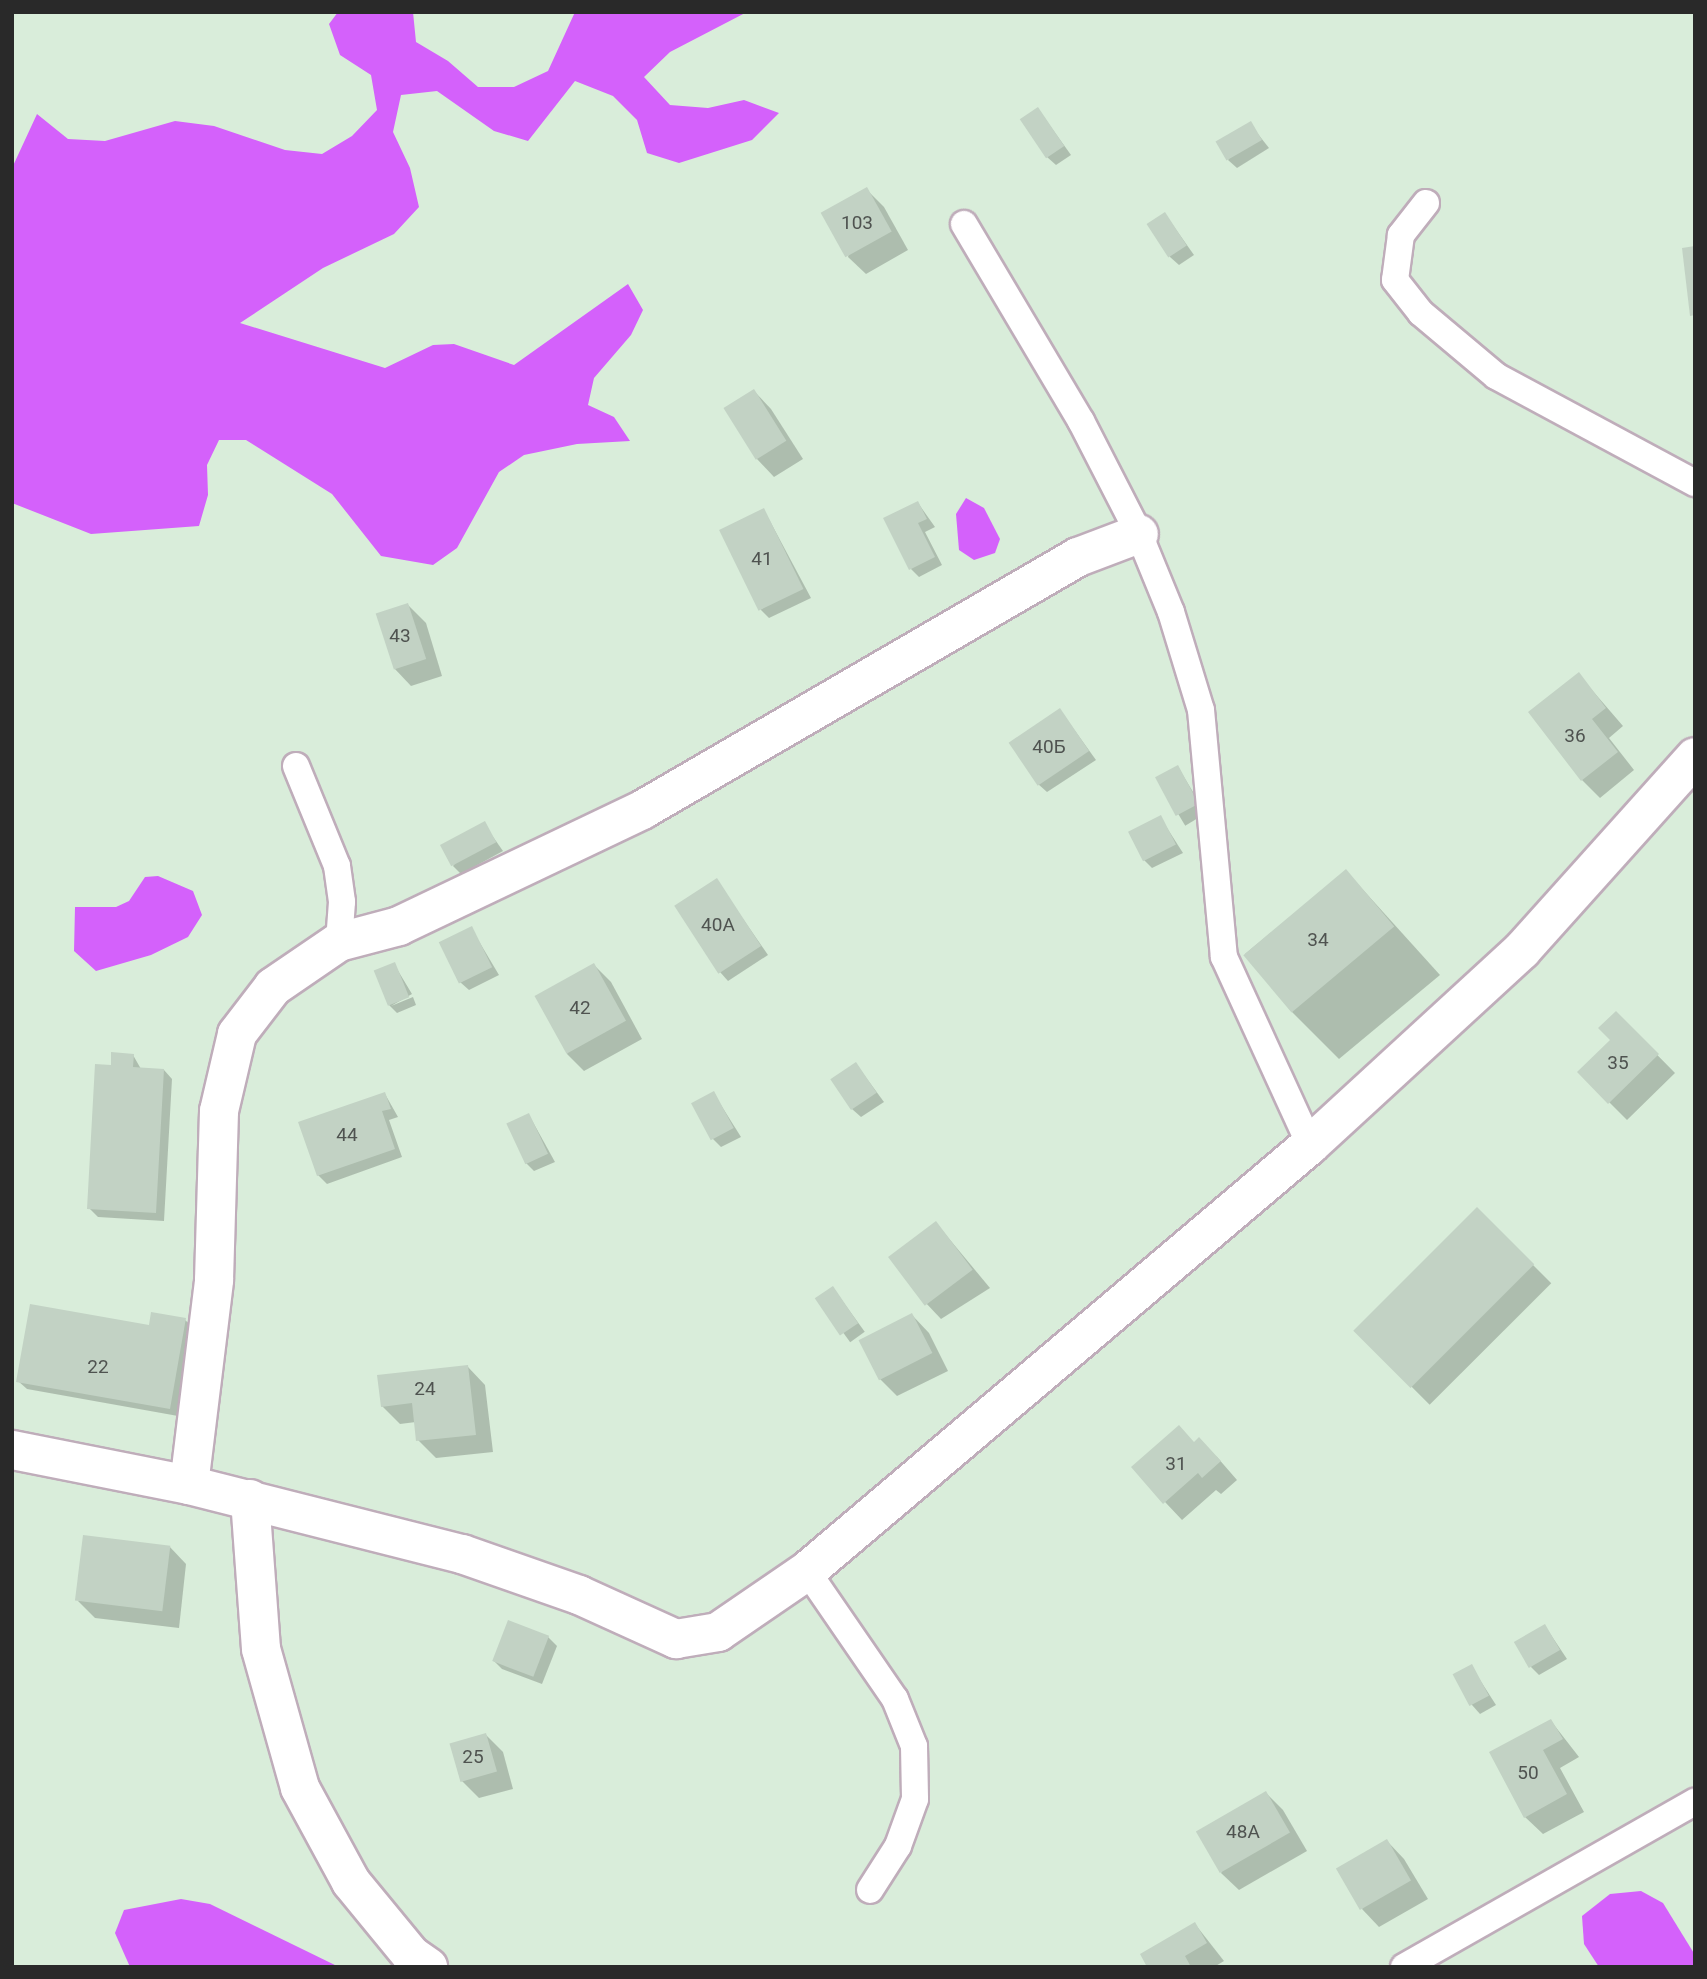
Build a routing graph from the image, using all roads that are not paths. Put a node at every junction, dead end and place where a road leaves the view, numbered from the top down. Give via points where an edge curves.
1 (1426, 203) dead end
2 (964, 224) dead end
3 (1695, 483) edge
4 (1139, 534) junction
5 (1695, 757) edge
6 (296, 766) dead end
7 (339, 942) junction
8 (1310, 1145) junction
9 (12, 1451) edge
10 (189, 1485) junction
11 (250, 1499) junction
12 (807, 1571) junction
13 (1695, 1802) edge
14 (870, 1889) dead end
15 (428, 1967) edge
16 (1404, 1967) edge

1 - 3 lane via 1401,235 1395,280 1421,313 1496,376
2 - 4 lane via 1081,421
4 - 7 street via 1078,557 642,810 399,926
4 - 8 lane via 1171,612 1201,710 1224,957
5 - 8 street via 1522,950
6 - 7 lane via 337,866 342,902
7 - 10 street via 273,986 237,1034 219,1111 214,1280
8 - 12 street
9 - 10 street
10 - 11 street
11 - 12 street via 462,1553 579,1595 676,1639 718,1632
11 - 15 street via 261,1649 300,1788 351,1882 411,1955
12 - 14 lane via 895,1699 914,1746 915,1799 898,1846
13 - 16 lane

